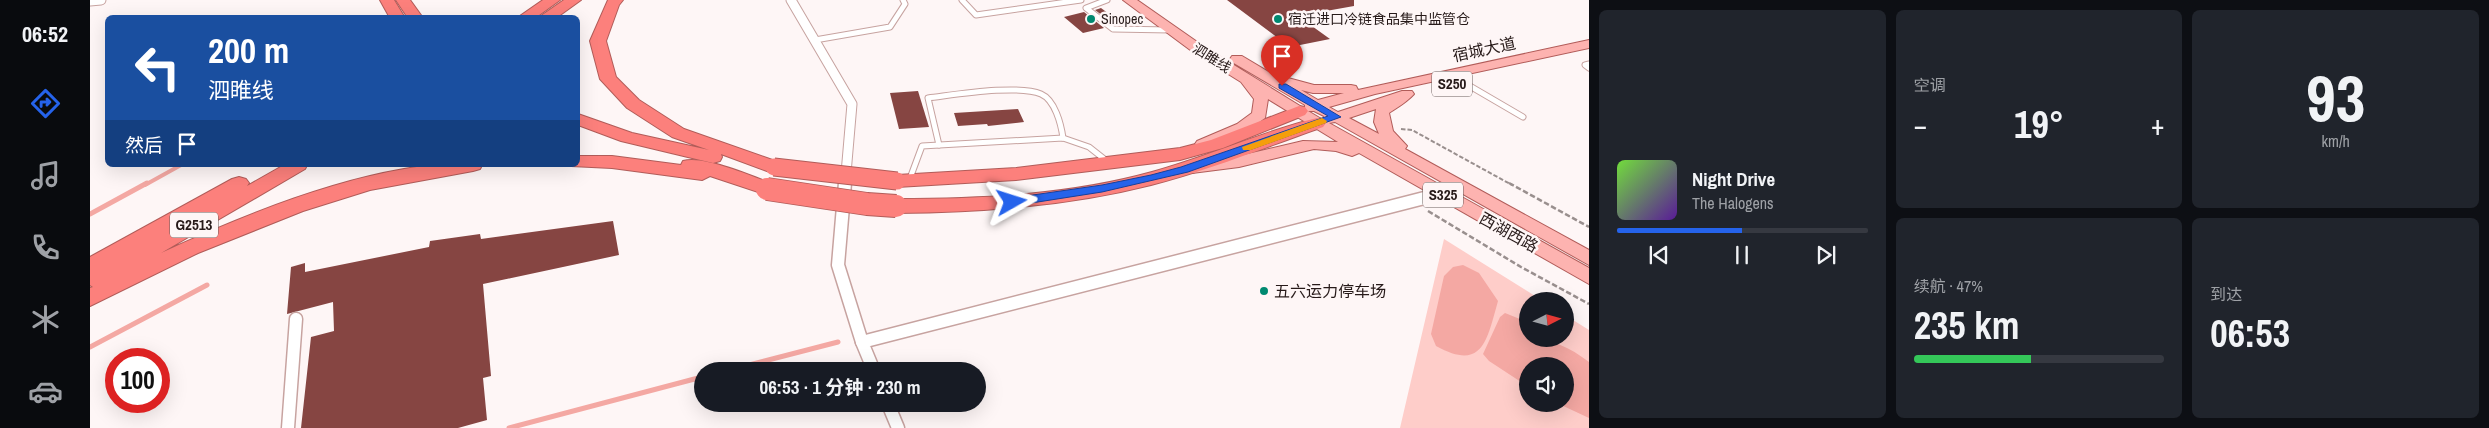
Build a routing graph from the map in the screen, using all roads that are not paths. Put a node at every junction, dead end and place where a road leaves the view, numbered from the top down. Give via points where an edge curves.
1 (101, 0) edge
2 (388, 0) edge
3 (404, 0) edge
4 (553, 0) edge
5 (574, 0) edge
6 (616, 0) edge
7 (791, 0) edge
8 (903, 0) edge
9 (962, 0) edge
10 (1081, 0) edge
11 (1107, 0) edge
12 (1128, 0) edge
13 (1147, 0) edge
14 (90, 1) edge
15 (544, 8) edge
16 (396, 15) edge
17 (414, 15) edge
18 (530, 15) edge
19 (1171, 30) junction
20 (815, 40) junction
21 (1589, 44) edge
22 (1589, 55) edge
23 (1248, 66) junction
24 (1227, 67) junction
25 (1463, 82) junction
26 (1406, 88) junction
27 (1311, 113) junction
28 (1336, 117) junction
29 (1523, 117) dead end
30 (580, 120) edge
31 (580, 131) edge
32 (1063, 138) junction
33 (939, 145) junction
34 (580, 162) edge
35 (1182, 162) junction
36 (1111, 164) junction
37 (267, 167) edge
38 (295, 167) edge
39 (462, 167) edge
40 (774, 167) junction
41 (1436, 173) junction
42 (903, 181) junction
43 (1420, 182) junction
44 (767, 189) junction
45 (1440, 194) junction
46 (1589, 258) edge
47 (90, 267) edge
48 (1589, 277) edge
49 (90, 284) edge
50 (90, 298) edge
51 (296, 319) dead end
52 (862, 342) junction
53 (870, 362) edge
54 (891, 412) edge
55 (288, 428) edge
56 (898, 428) edge

1 - 14 street
2 - 16 highway
3 - 17 highway
4 - 15 highway
5 - 15 highway
6 - 40 highway via 598,42 608,79 633,104 678,133
7 - 20 street
8 - 20 lane via 905,4 890,28
9 - 10 lane via 976,15
11 - 19 lane via 1086,8 1113,29
12 - 19 main road, 泗睢线 / S325
13 - 23 main road, 泗睢线 / S325
15 - 18 highway
19 - 24 main road, 泗睢线 / S325
20 - 52 street via 852,104 838,265
21 - 26 main road, 宿城大道 / S250
22 - 25 main road, 宿城大道 / S250
23 - 26 main road via 1282,81 1313,89
23 - 27 main road, 泗睢线 / S325
24 - 27 main road, 泗睢线 / S325
24 - 35 main road via 1255,90 1260,98 1260,115
25 - 26 main road, 宿城大道 / S250
25 - 29 lane
26 - 27 main road, 宿城大道 / S250
26 - 28 main road, 宿城大道 / S250
26 - 41 main road via 1382,111 1382,127 1393,141
27 - 28 main road, 西湖西路 / S325
27 - 35 highway
27 - 43 main road, 西湖西路 / S325
28 - 41 main road, 西湖西路 / S325
30 - 40 highway via 627,137 725,160
31 - 44 highway via 631,151 716,171
32 - 33 lane
32 - 33 lane via 1048,100 1040,93 1021,91 928,98
32 - 36 lane via 1088,147
33 - 42 lane via 922,146
34 - 44 highway via 612,162 686,171
35 - 36 highway
35 - 43 main road via 1232,164 1308,143 1324,143 1356,152
35 - 44 highway, bridge via 1102,188 1028,201 961,206 867,204
36 - 42 highway
37 - 47 highway, G2513
38 - 49 highway, G2513
39 - 50 highway via 368,184 284,210 190,248
40 - 42 highway, bridge
41 - 46 main road, 西湖西路 / S325
43 - 45 main road, 西湖西路 / S325
45 - 48 main road, 西湖西路 / S325
45 - 52 street
51 - 55 street
52 - 53 street
54 - 56 street

